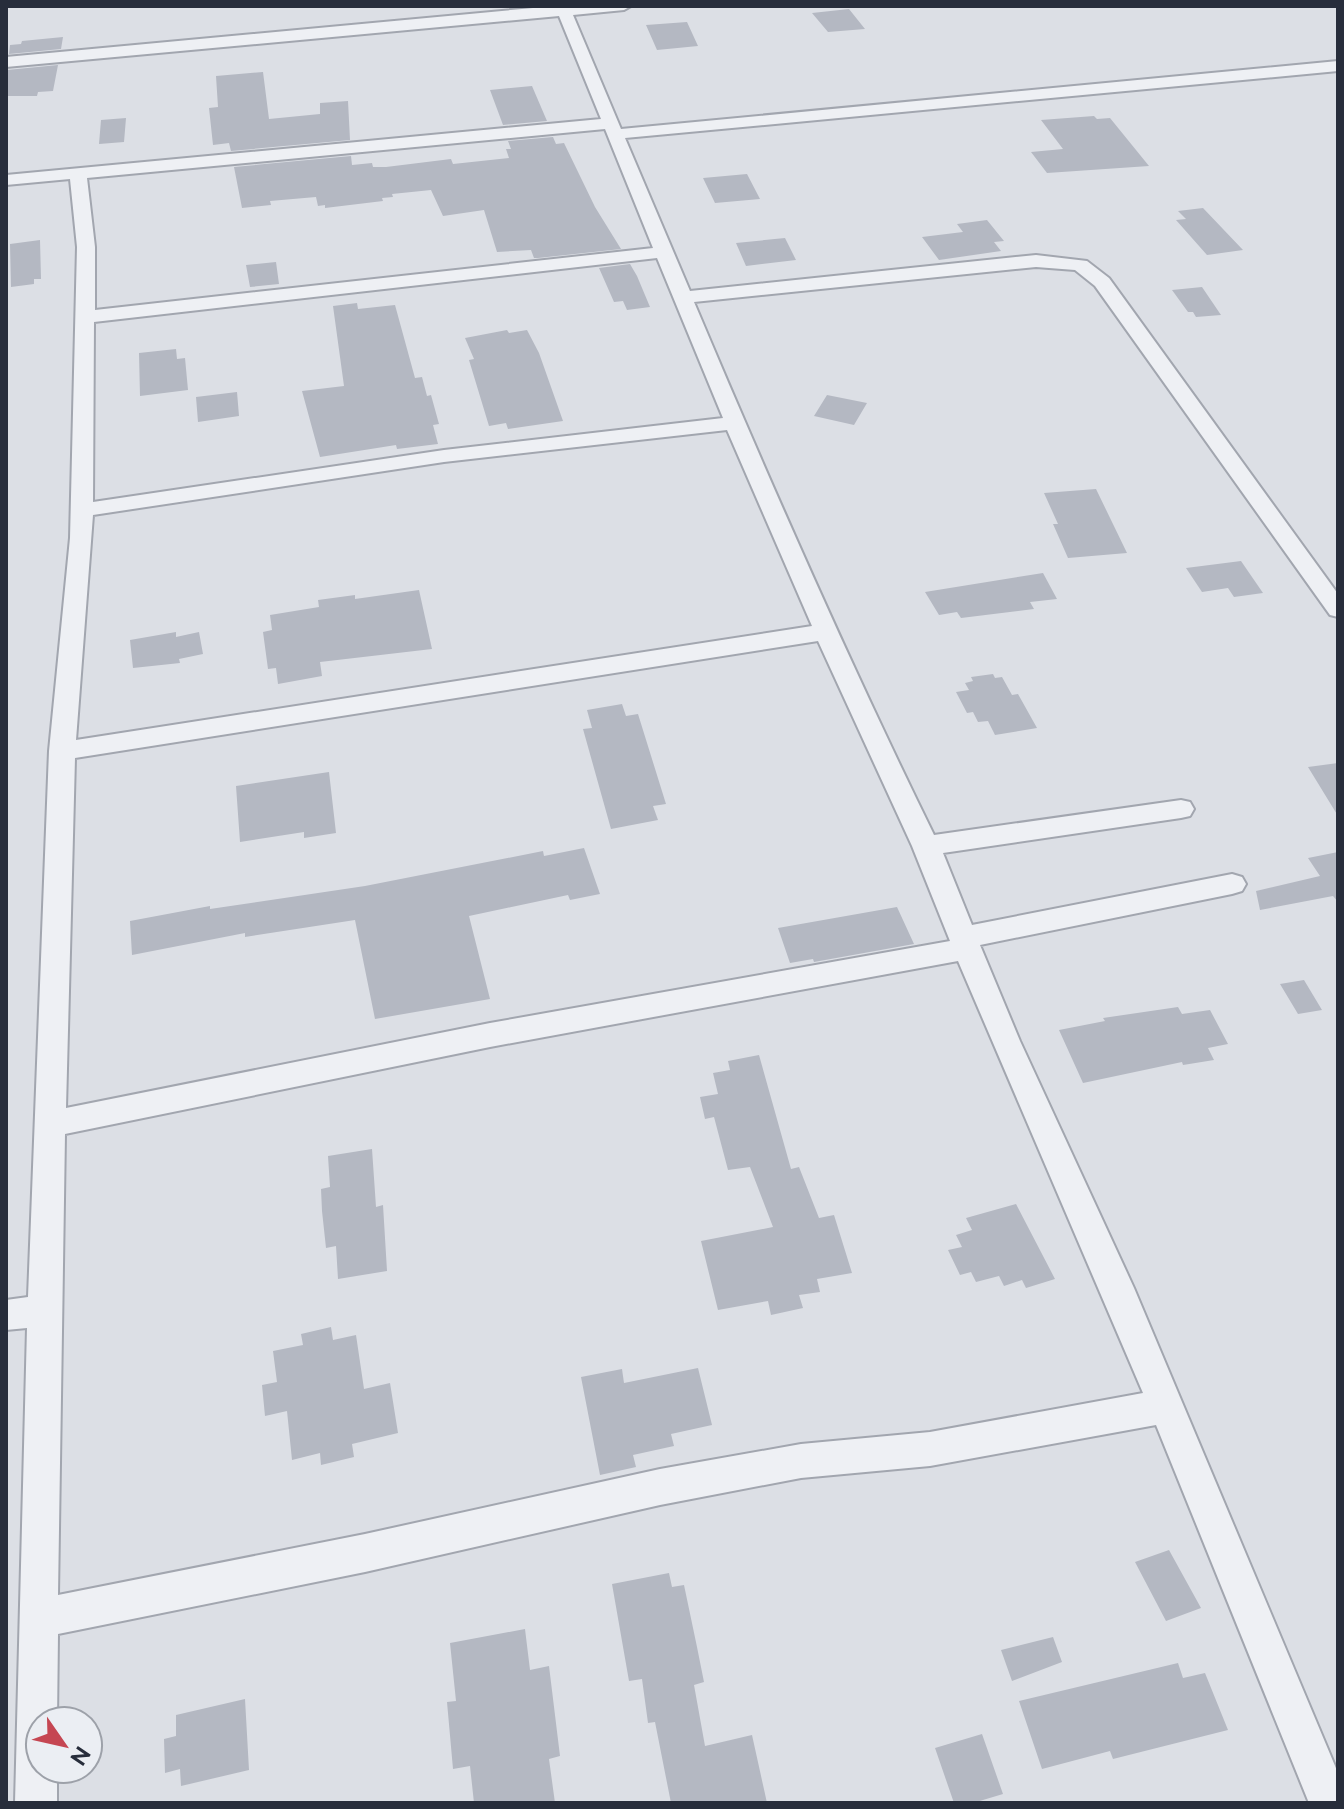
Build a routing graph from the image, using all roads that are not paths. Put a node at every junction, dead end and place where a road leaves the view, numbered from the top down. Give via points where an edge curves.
1 (624, 6) edge
2 (563, 8) edge
3 (6, 62) edge
4 (1338, 66) edge
5 (613, 128) junction
6 (78, 173) junction
7 (6, 180) edge
8 (663, 252) junction
9 (682, 298) junction
10 (85, 317) junction
11 (735, 423) junction
12 (81, 510) junction
13 (1338, 610) edge
14 (824, 632) junction
15 (62, 751) junction
16 (1181, 809) dead end
17 (926, 846) junction
18 (1232, 884) dead end
19 (964, 944) junction
20 (50, 1124) junction
21 (44, 1310) junction
22 (6, 1315) edge
23 (1166, 1406) junction
24 (40, 1618) junction
25 (1332, 1800) edge
26 (36, 1803) edge

1 - 2 street
2 - 3 street
2 - 5 street
4 - 5 street
5 - 6 street
5 - 8 street
6 - 7 street
6 - 10 street via 86,247
8 - 9 street
8 - 10 street
9 - 11 street
9 - 13 street via 1036,261 1080,265 1102,282
10 - 12 street
11 - 12 street via 444,456
11 - 14 street
12 - 15 street
14 - 15 street
14 - 17 street
15 - 20 street
16 - 17 street
17 - 19 street
18 - 19 street
19 - 20 street
19 - 23 street
20 - 21 street
21 - 22 street
21 - 24 street
23 - 24 street via 945,1447 801,1461 660,1487
23 - 25 street
24 - 26 street

